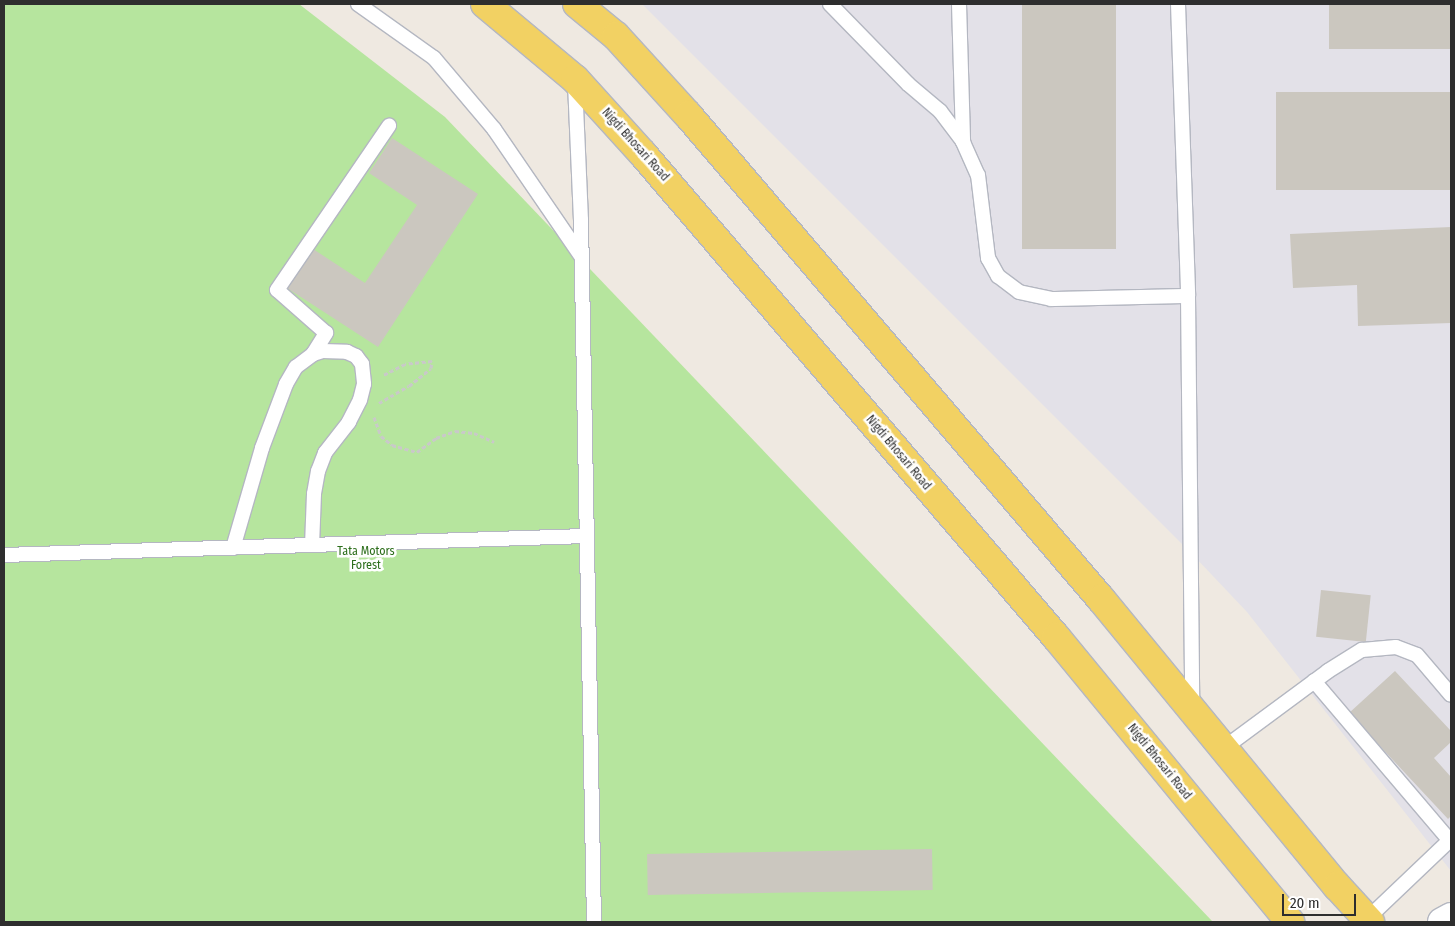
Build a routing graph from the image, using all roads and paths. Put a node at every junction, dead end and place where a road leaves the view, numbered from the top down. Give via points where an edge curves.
1 (358, 4) edge
2 (484, 4) edge
3 (577, 4) edge
4 (830, 4) edge
5 (959, 4) edge
6 (1178, 4) edge
7 (575, 79) junction
8 (389, 126) dead end
9 (963, 142) junction
10 (581, 256) junction
11 (1188, 296) junction
12 (313, 354) junction
13 (364, 384) junction
14 (494, 442) dead end
15 (587, 536) junction
16 (312, 546) junction
17 (233, 548) junction
18 (4, 555) edge
19 (1314, 681) junction
20 (1451, 695) edge
21 (1192, 709) junction
22 (1224, 748) junction
23 (1451, 840) edge
24 (1451, 917) edge
25 (1369, 920) edge
26 (594, 922) edge
27 (1290, 922) edge
28 (1442, 922) edge

1 - 10 lane via 434,58 494,129
2 - 7 main road, Nigdi Bhosari Road
3 - 21 main road via 616,36 688,115
4 - 9 lane via 908,84 940,111
5 - 9 lane
6 - 11 lane
7 - 10 lane
7 - 27 main road, Nigdi Bhosari Road via 650,161 1056,637
8 - 12 lane via 277,290 326,333
9 - 11 lane via 978,175 988,258 998,276 1018,292 1051,299
10 - 15 lane
11 - 21 lane
12 - 13 lane via 334,350 356,356 362,364
12 - 17 lane via 296,367 286,384 262,448
13 - 14 path via 405,364 432,361 430,368 409,386 378,403 373,419 381,436 392,444 417,452 436,438 455,431 474,433
13 - 16 lane via 350,422 324,453 314,494
15 - 16 lane
15 - 26 lane
16 - 17 lane
17 - 18 lane
19 - 20 lane via 1362,650 1396,647 1417,656
19 - 22 lane
19 - 23 lane
21 - 22 main road
22 - 25 main road via 1337,886
23 - 25 lane
24 - 28 street

